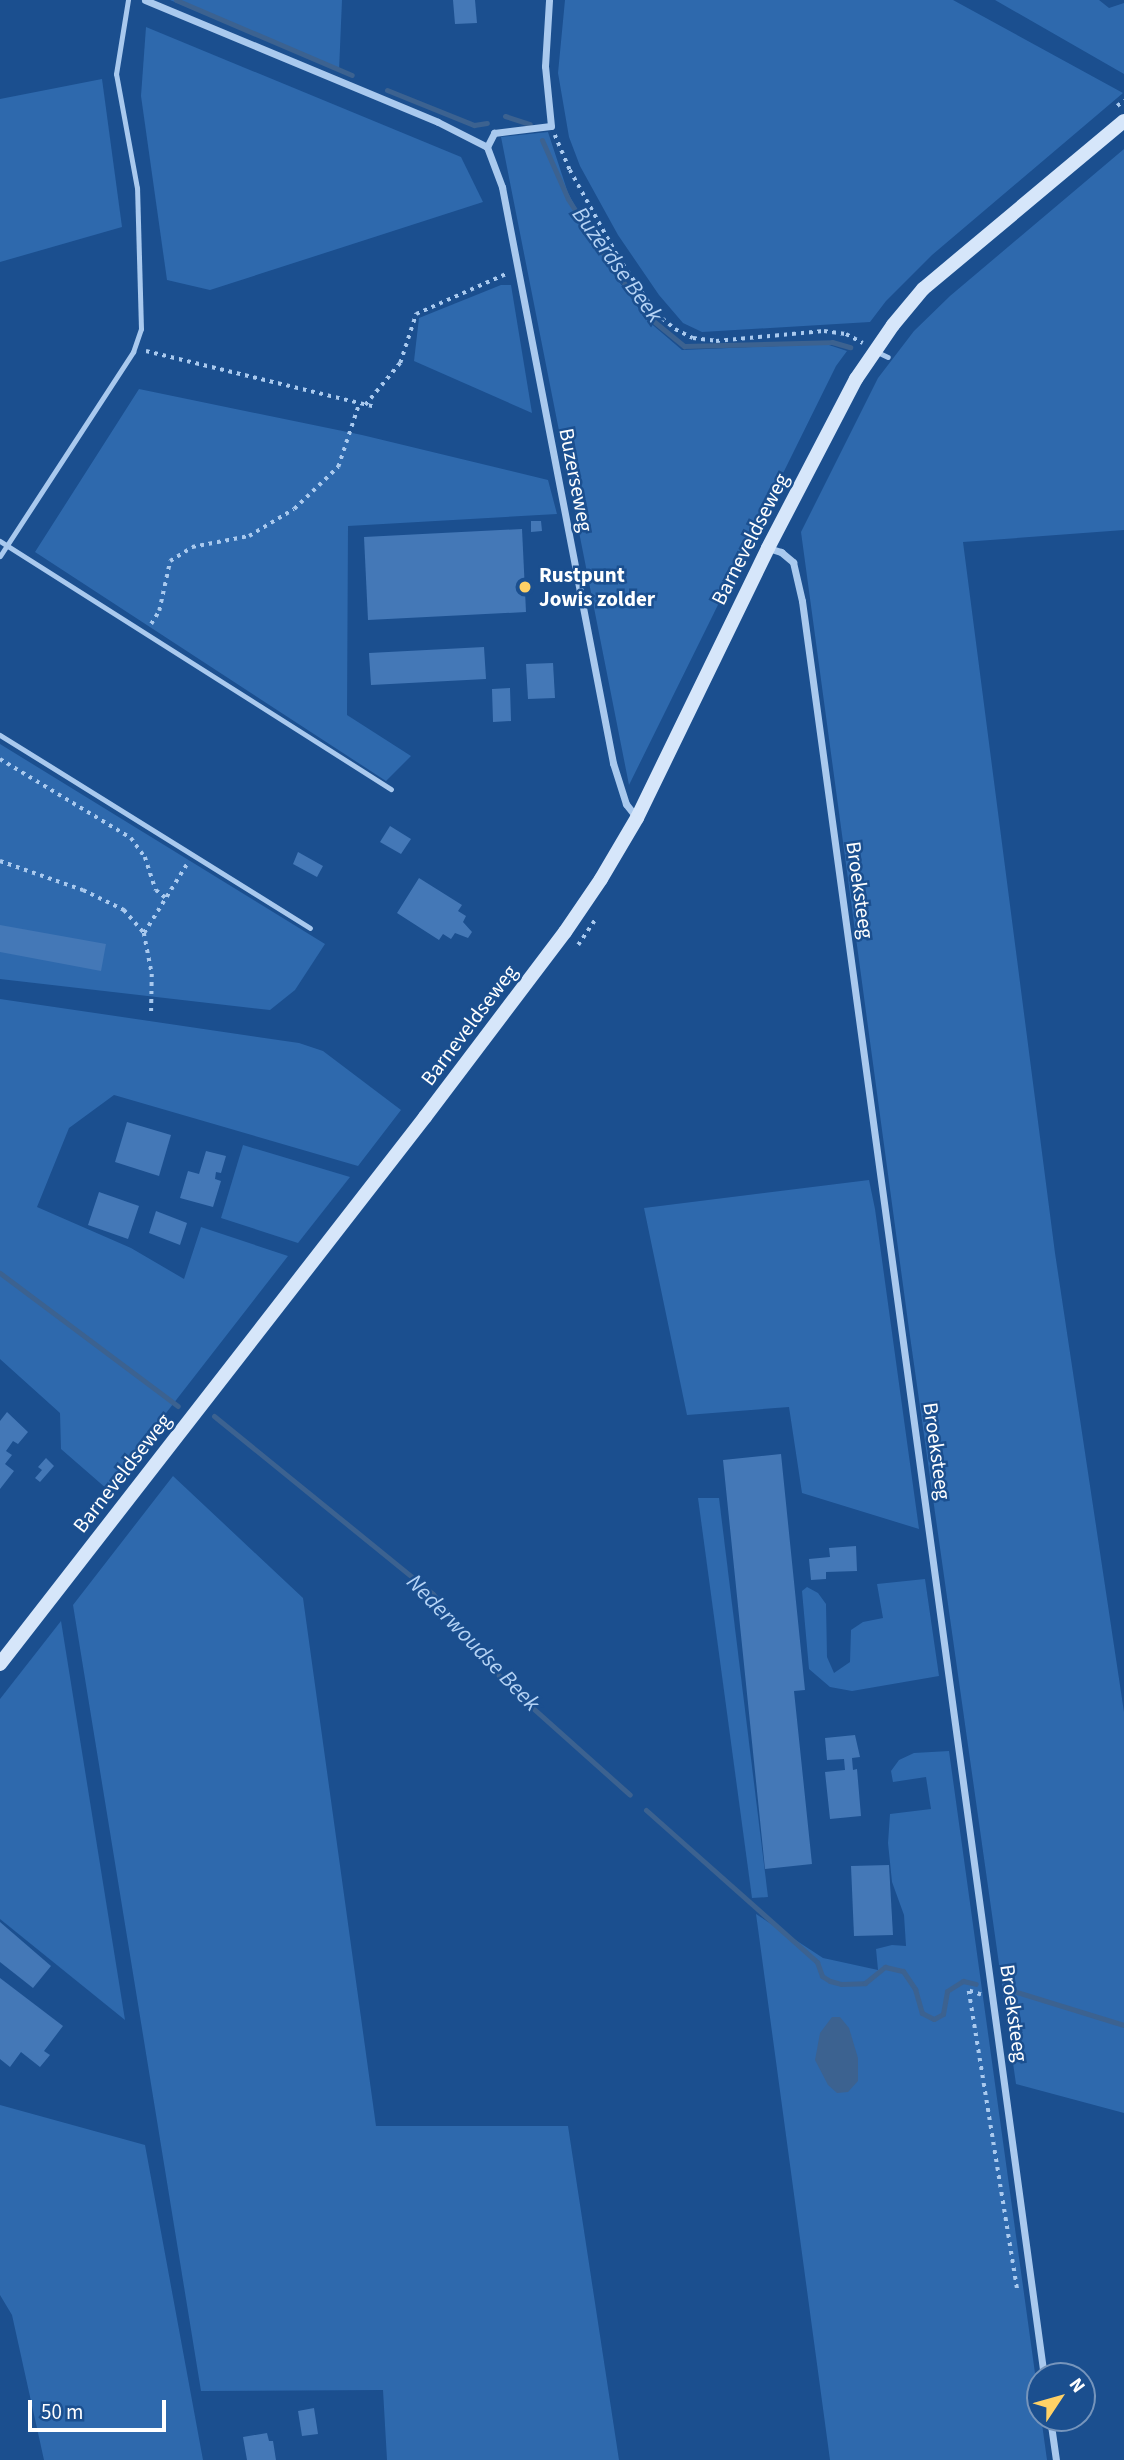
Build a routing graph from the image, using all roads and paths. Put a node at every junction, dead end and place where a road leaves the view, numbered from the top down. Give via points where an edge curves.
1 (128, 0) edge
2 (145, 0) edge
3 (549, 0) edge
4 (1124, 121) edge
5 (551, 126) junction
6 (487, 147) junction
7 (517, 268) junction
8 (134, 348) junction
9 (882, 354) junction
10 (362, 404) junction
11 (375, 407) dead end
12 (0, 541) edge
13 (7, 546) junction
14 (768, 548) junction
15 (0, 556) edge
16 (145, 633) junction
17 (0, 735) edge
18 (0, 759) edge
19 (391, 789) dead end
20 (636, 818) junction
21 (193, 855) junction
22 (0, 861) edge
23 (166, 898) junction
24 (310, 929) dead end
25 (144, 933) junction
26 (151, 1013) dead end
27 (0, 1664) edge
28 (995, 2000) junction
29 (1019, 2300) dead end
30 (1042, 2362) edge
31 (1052, 2432) edge
32 (1056, 2460) edge

1 - 8 lane via 116,74 136,188 141,329
2 - 6 street
3 - 5 street via 545,66
4 - 9 main road, Barneveldseweg via 923,289
5 - 6 street via 494,133
5 - 9 path via 618,257 656,313 675,329 693,338 716,341 824,331 846,334
6 - 7 street, Buzerseweg via 502,187
7 - 10 path via 416,314 400,363
7 - 20 street, Buzerseweg via 613,762 626,804
8 - 10 path
8 - 13 lane
9 - 14 main road, Barneveldseweg via 856,379
10 - 11 path
10 - 16 path via 338,467 294,509 249,536 192,547 170,561 159,611
12 - 13 lane
13 - 15 lane
13 - 16 lane
14 - 20 main road, Barneveldseweg
14 - 28 street, Broeksteeg via 793,562 800,587
16 - 19 lane
17 - 21 lane
18 - 23 path via 131,838 145,857 156,890
20 - 27 main road, Barneveldseweg via 549,954
21 - 23 path
21 - 24 lane
22 - 25 path via 83,890 124,910
23 - 25 path
25 - 26 path via 152,974
28 - 29 path via 969,1991
28 - 30 street, Broeksteeg
31 - 32 street

